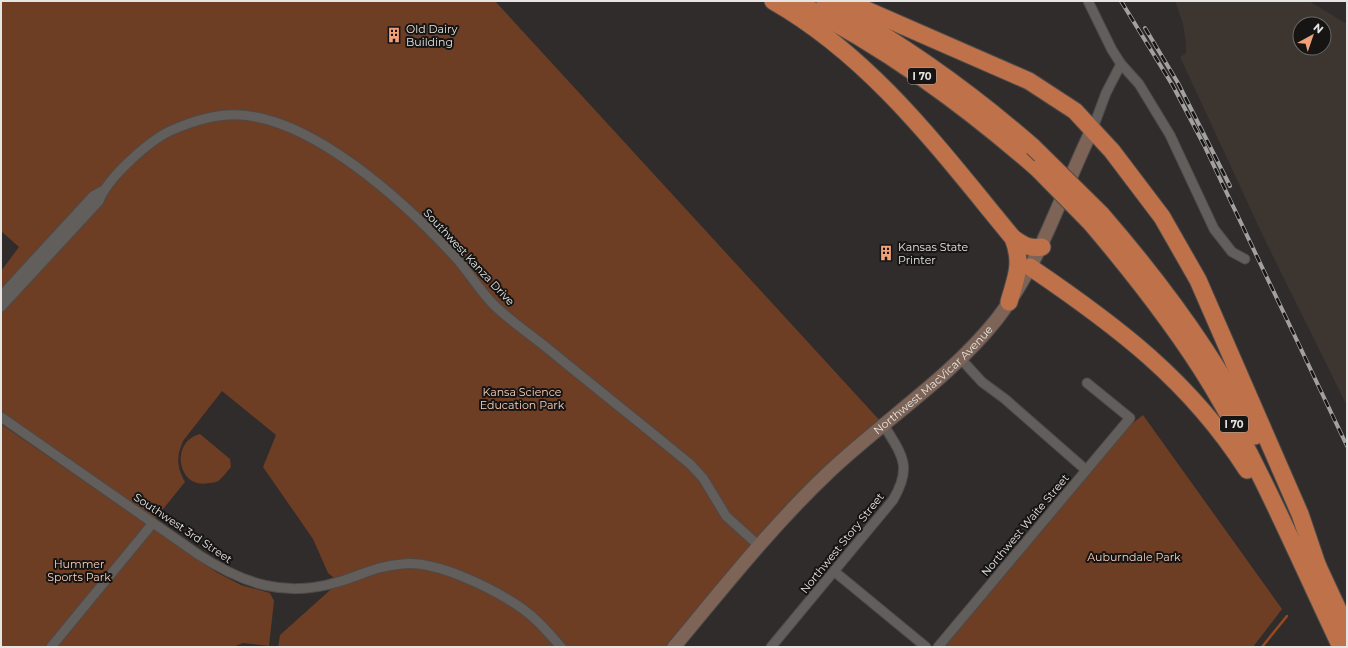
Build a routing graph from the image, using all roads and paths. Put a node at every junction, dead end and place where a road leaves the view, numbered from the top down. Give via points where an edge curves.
1 (773, 1) edge
2 (794, 1) edge
3 (825, 1) edge
4 (846, 1) edge
5 (1088, 1) edge
6 (1122, 64) junction
7 (1093, 128) junction
8 (102, 192) junction
9 (1096, 219) junction
10 (1013, 238) junction
11 (1042, 247) junction
12 (1244, 259) dead end
13 (1030, 267) junction
14 (1, 296) edge
15 (1009, 302) junction
16 (1, 306) edge
17 (960, 358) junction
18 (1087, 383) dead end
19 (1, 417) edge
20 (883, 424) junction
21 (1086, 470) junction
22 (153, 523) junction
23 (1292, 544) junction
24 (758, 545) junction
25 (1319, 570) junction
26 (835, 572) junction
27 (1347, 629) edge
28 (51, 647) edge
29 (561, 647) edge
30 (674, 647) edge
31 (771, 647) edge
32 (926, 647) edge
33 (938, 647) edge
34 (1341, 647) edge

1 - 10 highway via 802,18 884,86
2 - 9 highway, I 70, bridge via 868,41 904,64 992,130
3 - 9 highway, I 70, bridge via 910,51 996,115 1033,147
4 - 7 highway via 1029,82 1075,111
5 - 6 street
6 - 7 street, Northwest MacVicar Avenue via 1106,93
6 - 12 street via 1139,84 1170,135 1214,229 1232,252
7 - 11 main road, Northwest MacVicar Avenue via 1072,171
7 - 25 highway via 1162,217 1198,280 1300,514
8 - 14 street, Southwest Kanza Drive via 93,196
8 - 16 street, Southwest Kanza Drive via 99,201
8 - 24 street, Southwest Kanza Drive via 142,150 158,137 178,128 209,117 229,115 282,123 355,167 419,219 459,261 493,304 690,464 703,478 726,516
9 - 23 highway, I 70 via 1212,386 1247,450
9 - 25 highway, I 70 via 1139,258 1171,299 1223,378 1250,425
10 - 11 highway via 1026,247
10 - 15 highway via 1019,262
11 - 13 main road, Northwest MacVicar Avenue
13 - 15 main road, Northwest MacVicar Avenue
13 - 23 highway via 1134,342 1185,390 1228,442
15 - 17 main road, Northwest MacVicar Avenue via 985,333
17 - 20 main road, Northwest MacVicar Avenue
17 - 21 street via 982,382
18 - 21 street, Northwest Waite Street via 1130,418
19 - 22 street, Southwest 3rd Street
20 - 24 main road, Northwest MacVicar Avenue via 830,471
20 - 26 street, Northwest Story Street via 903,457 903,479 893,500
21 - 33 street, Northwest Waite Street
22 - 28 street
22 - 29 street, Southwest 3rd Street via 223,571 280,589 312,588 389,565 404,563 433,567 479,585 520,607 544,626
23 - 34 highway, I 70
24 - 30 main road, Northwest MacVicar Avenue
25 - 27 highway, I 70
26 - 31 street, Northwest Story Street
26 - 32 street

